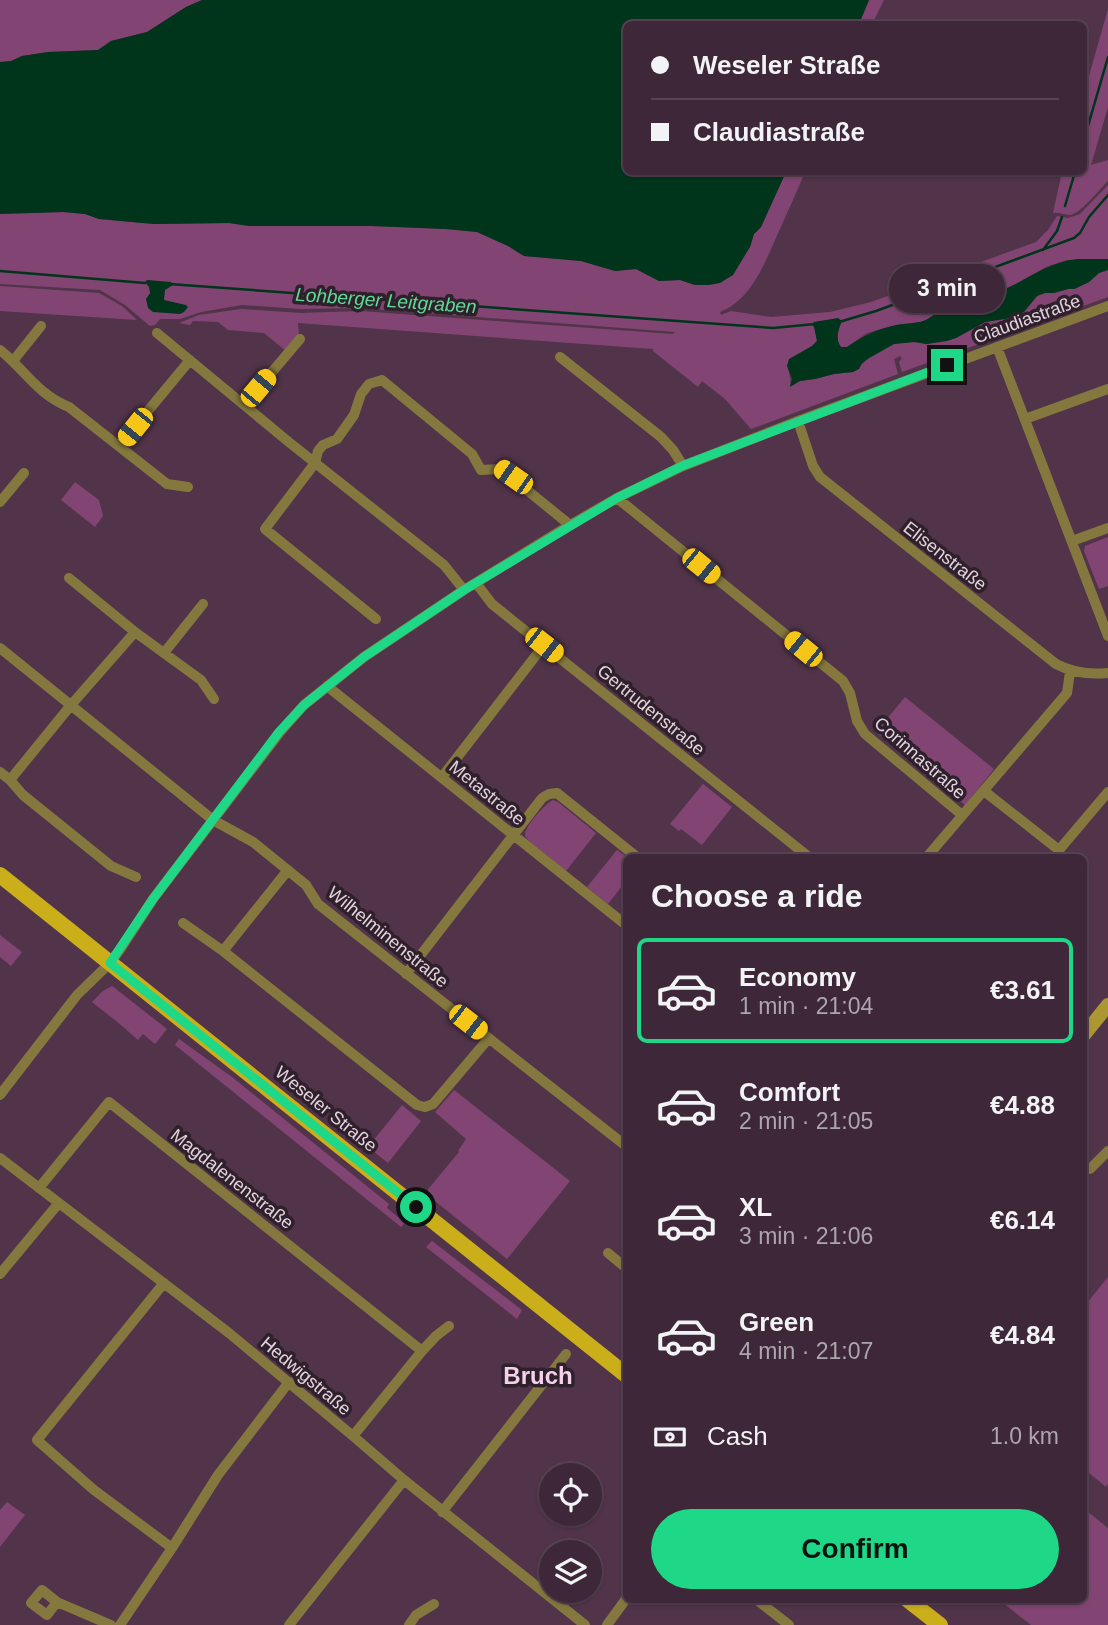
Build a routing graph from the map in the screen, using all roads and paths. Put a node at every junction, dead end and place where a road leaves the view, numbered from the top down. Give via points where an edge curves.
1 (1108, 306) edge
2 (41, 326) dead end
3 (157, 333) dead end
4 (300, 339) dead end
5 (997, 347) junction
6 (0, 350) edge
7 (560, 357) dead end
8 (190, 360) junction
9 (13, 361) junction
10 (1108, 389) edge
11 (244, 405) junction
12 (1025, 419) junction
13 (797, 421) junction
14 (119, 446) junction
15 (316, 463) junction
16 (682, 466) junction
17 (23, 473) dead end
18 (188, 487) dead end
19 (617, 498) junction
20 (0, 502) edge
21 (570, 525) junction
22 (1108, 528) edge
23 (1072, 541) junction
24 (69, 578) dead end
25 (475, 583) junction
26 (464, 590) junction
27 (203, 604) dead end
28 (376, 619) dead end
29 (135, 632) junction
30 (1108, 636) edge
31 (544, 645) junction
32 (0, 648) edge
33 (164, 653) junction
34 (1070, 672) junction
35 (1108, 673) edge
36 (327, 686) junction
37 (214, 699) dead end
38 (71, 705) junction
39 (0, 772) edge
40 (442, 777) junction
41 (10, 780) junction
42 (984, 791) junction
43 (1108, 792) edge
44 (962, 815) junction
45 (213, 820) junction
46 (514, 835) junction
47 (633, 854) edge
48 (805, 854) edge
49 (929, 854) edge
50 (1058, 854) edge
51 (288, 870) junction
52 (0, 875) edge
53 (136, 877) dead end
54 (183, 923) dead end
55 (623, 923) edge
56 (223, 951) junction
57 (110, 963) junction
58 (406, 974) junction
59 (1108, 1005) edge
60 (1087, 1031) edge
61 (489, 1038) junction
62 (0, 1095) edge
63 (623, 1144) edge
64 (1108, 1151) edge
65 (0, 1158) edge
66 (1087, 1169) edge
67 (39, 1188) junction
68 (58, 1203) junction
69 (608, 1253) dead end
70 (623, 1266) edge
71 (0, 1274) edge
72 (164, 1283) junction
73 (449, 1326) dead end
74 (422, 1351) junction
75 (566, 1354) dead end
76 (623, 1373) edge
77 (289, 1382) junction
78 (353, 1436) junction
79 (404, 1480) junction
80 (442, 1512) junction
81 (172, 1548) junction
82 (57, 1602) dead end
83 (623, 1603) edge
84 (761, 1603) edge
85 (912, 1603) edge
86 (434, 1604) dead end
87 (111, 1625) edge
88 (120, 1625) edge
89 (289, 1625) edge
90 (409, 1625) edge
91 (585, 1625) edge
92 (607, 1625) edge
93 (789, 1625) edge
94 (940, 1625) edge

1 - 5 street, Claudiastraße
2 - 9 street
3 - 8 street
4 - 11 street
5 - 12 street
5 - 13 street, Claudiastraße
6 - 9 street
7 - 16 street via 661,437
8 - 11 street
8 - 14 street
9 - 14 street via 54,401 69,407
10 - 12 street
11 - 15 street
12 - 23 street
13 - 16 street, Claudiastraße
13 - 34 street, Elisenstraße via 820,477
14 - 18 street via 167,484
15 - 21 street via 318,451 337,439 354,415 361,394 369,384 382,380 472,454 481,470 501,469
15 - 26 street via 444,565
15 - 28 street via 265,529
16 - 19 street, Claudiastraße
17 - 20 street
19 - 21 street, Claudiastraße
19 - 44 street, Corinnastraße via 843,681 865,734
21 - 25 street, Claudiastraße
22 - 23 street
23 - 30 street
24 - 29 street
25 - 26 street, Claudiastraße
25 - 31 street, Gertrudenstraße via 492,604
26 - 36 street, Claudiastraße
27 - 33 street
29 - 33 street
29 - 38 street
31 - 40 street
31 - 48 street, Gertrudenstraße
32 - 38 street, Wilhelminenstraße
33 - 37 street via 201,680
34 - 35 street
34 - 42 street via 1067,693
36 - 40 street, Metastraße
36 - 45 street, Claudiastraße via 279,732
38 - 41 street
38 - 45 street, Wilhelminenstraße
39 - 41 street
40 - 46 street, Metastraße
41 - 53 street via 111,866
42 - 44 street
42 - 50 street
43 - 50 street
44 - 49 street
45 - 51 street, Wilhelminenstraße via 253,842
45 - 57 street, Claudiastraße
46 - 47 street via 542,798 557,793
46 - 55 street, Metastraße
46 - 58 street
51 - 56 street
51 - 58 street, Wilhelminenstraße via 306,885 317,904
52 - 57 main road, Weseler Straße
54 - 56 street
56 - 61 street via 417,1105 433,1104
57 - 62 street, Claudiastraße via 77,995
57 - 76 main road, Weseler Straße
58 - 61 street, Wilhelminenstraße
59 - 60 main road
61 - 63 street, Wilhelminenstraße
64 - 66 street
65 - 67 street, Hedwigstraße
67 - 68 street, Hedwigstraße
67 - 74 street, Magdalenenstraße via 109,1102
68 - 71 street
68 - 72 street, Hedwigstraße
69 - 70 street
72 - 77 street, Hedwigstraße
72 - 81 street via 37,1440
73 - 74 street
74 - 78 street
75 - 80 street
77 - 78 street, Hedwigstraße
77 - 81 street via 218,1475
78 - 79 street, Hedwigstraße
79 - 80 street, Hedwigstraße
79 - 89 street
80 - 91 street, Hedwigstraße
81 - 88 street
82 - 87 street
83 - 92 street
84 - 93 street
85 - 94 main road
86 - 90 street

